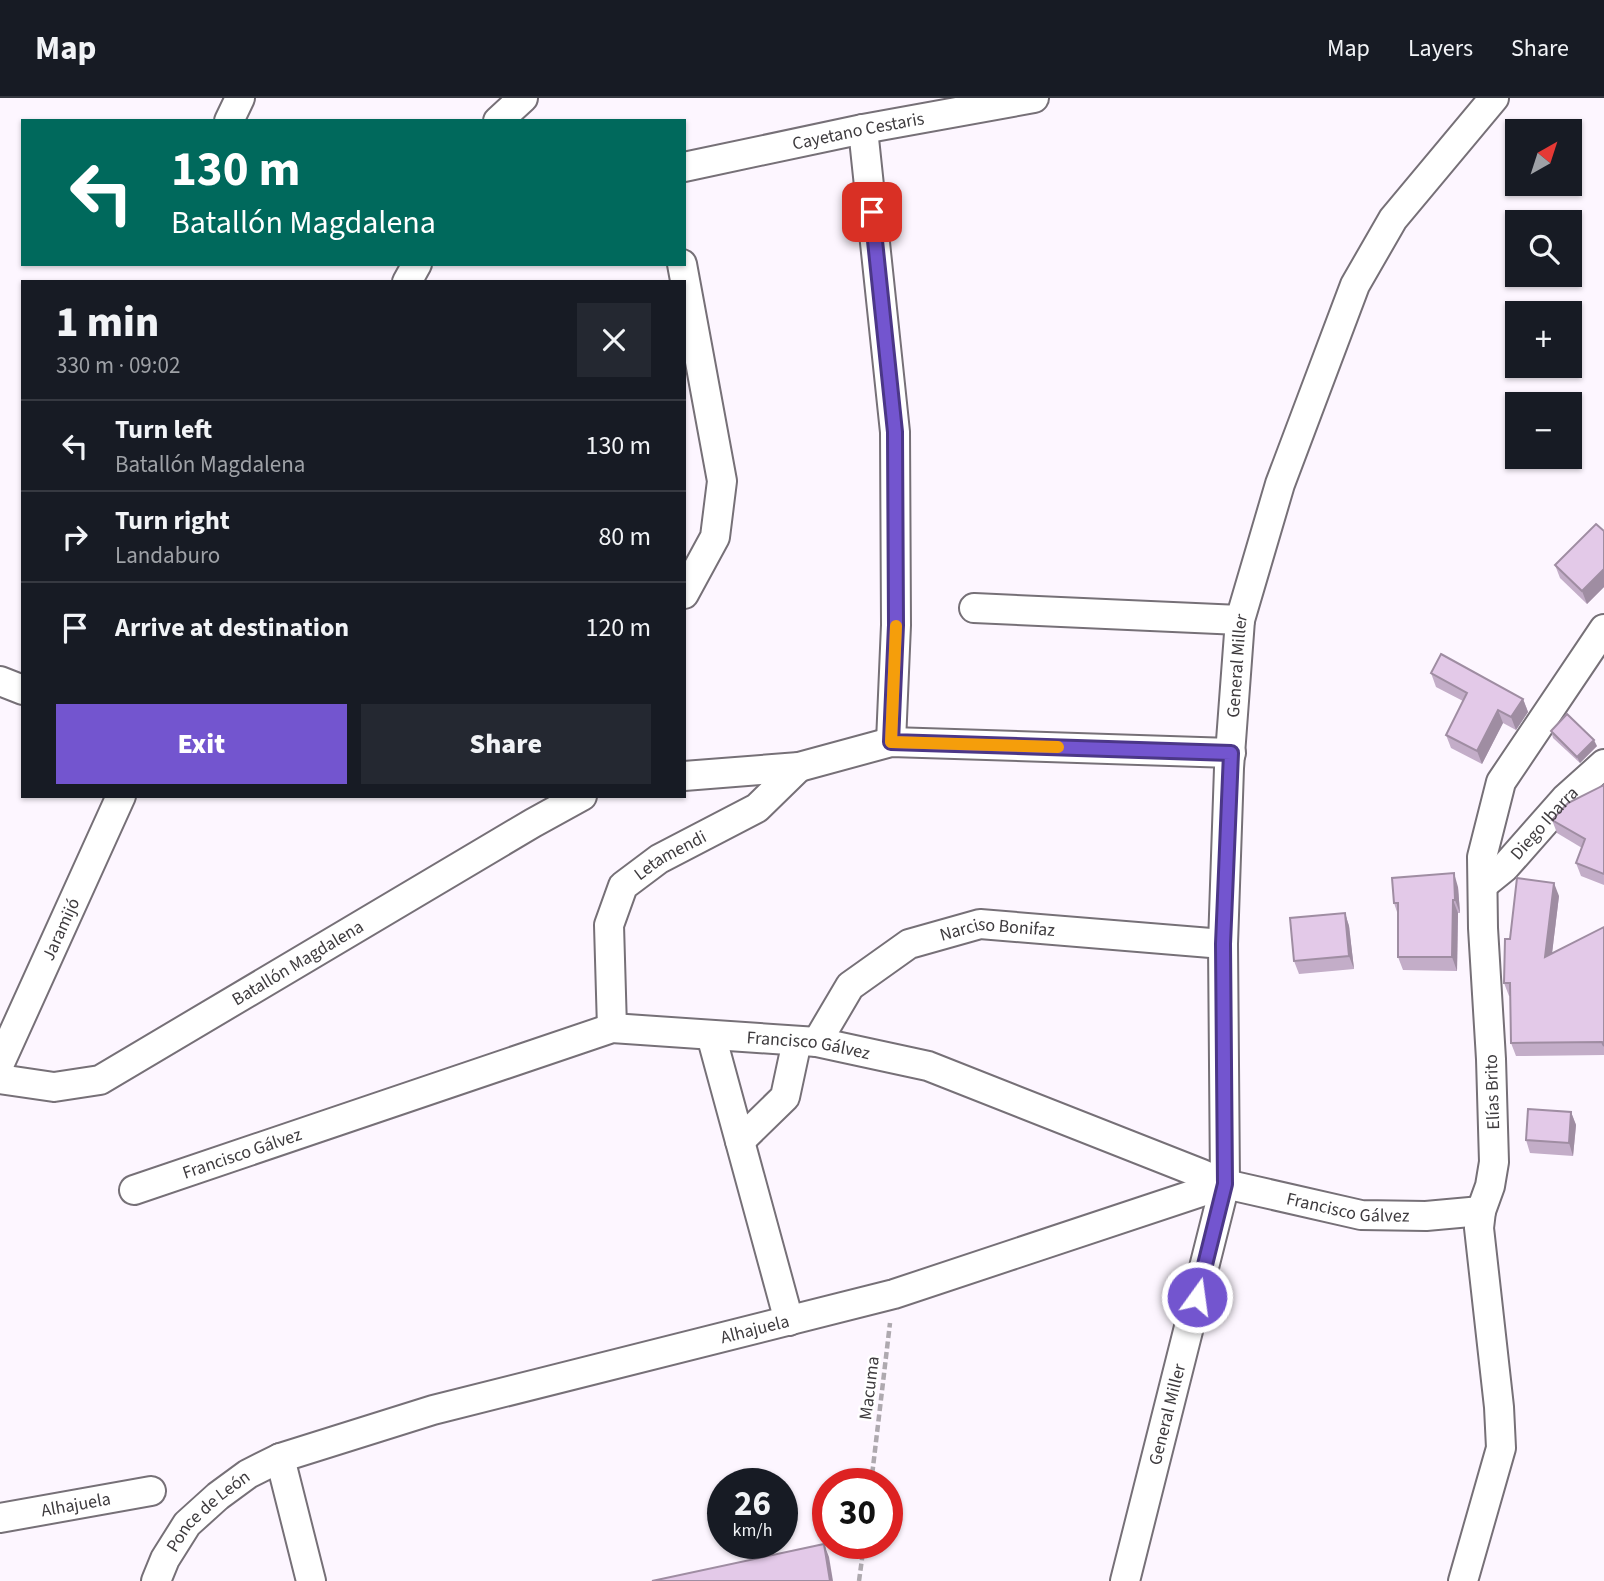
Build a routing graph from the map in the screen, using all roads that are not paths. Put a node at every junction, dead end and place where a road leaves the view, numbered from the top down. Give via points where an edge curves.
1 (240, 98) edge
2 (523, 98) edge
3 (1034, 98) edge
4 (1494, 98) edge
5 (230, 119) edge
6 (500, 119) edge
7 (863, 129) junction
8 (686, 167) edge
9 (686, 286) edge
10 (686, 590) edge
11 (974, 608) dead end
12 (1240, 621) junction
13 (1604, 629) edge
14 (0, 681) edge
15 (21, 689) edge
16 (891, 742) junction
17 (1231, 753) junction
18 (1604, 764) edge
19 (799, 767) junction
20 (686, 776) edge
21 (120, 798) edge
22 (578, 798) edge
23 (1484, 884) junction
24 (1223, 944) junction
25 (612, 1028) junction
26 (711, 1035) junction
27 (807, 1042) junction
28 (0, 1063) edge
29 (0, 1079) edge
30 (740, 1140) junction
31 (1225, 1184) junction
32 (134, 1190) dead end
33 (1481, 1211) junction
34 (789, 1321) junction
35 (280, 1458) junction
36 (151, 1491) dead end
37 (0, 1518) edge
38 (156, 1581) edge
39 (311, 1581) edge
40 (1125, 1581) edge
41 (1463, 1581) edge

1 - 5 street
2 - 6 street
3 - 7 street, Cayetano Cestaris
4 - 12 street, General Miller via 1394,219 1354,285 1280,484
7 - 8 street, Cayetano Cestaris
7 - 16 street via 895,432
9 - 10 street via 722,481 715,537
11 - 12 street
12 - 17 street, General Miller
13 - 23 street, Elías Brito via 1501,782 1482,857
14 - 15 street
16 - 17 street
16 - 19 street
17 - 24 street, General Miller
18 - 23 street, Diego Ibarra
19 - 20 street
19 - 25 street, Letamendi via 757,808 659,859 623,886 609,925
21 - 28 street, Jaramijó
22 - 29 street, Batallón Magdalena via 100,1080 54,1087
23 - 33 street, Elías Brito via 1494,1162
24 - 27 street, Narciso Bonifaz via 980,924 909,944 850,986
24 - 31 street, General Miller
25 - 26 street, Francisco Gálvez
25 - 32 street, Francisco Gálvez
26 - 27 street, Francisco Gálvez
26 - 30 street
27 - 30 street, Narciso Bonifaz via 785,1097
27 - 31 street, Francisco Gálvez via 928,1066
30 - 34 street
31 - 33 street, Francisco Gálvez via 1361,1215
31 - 34 street, Alhajuela via 894,1294
31 - 40 street, General Miller
33 - 41 street, Elías Brito via 1501,1448
34 - 35 street, Alhajuela via 433,1410
35 - 38 street, Ponce de León via 248,1474 187,1524
35 - 39 street
36 - 37 street, Alhajuela

